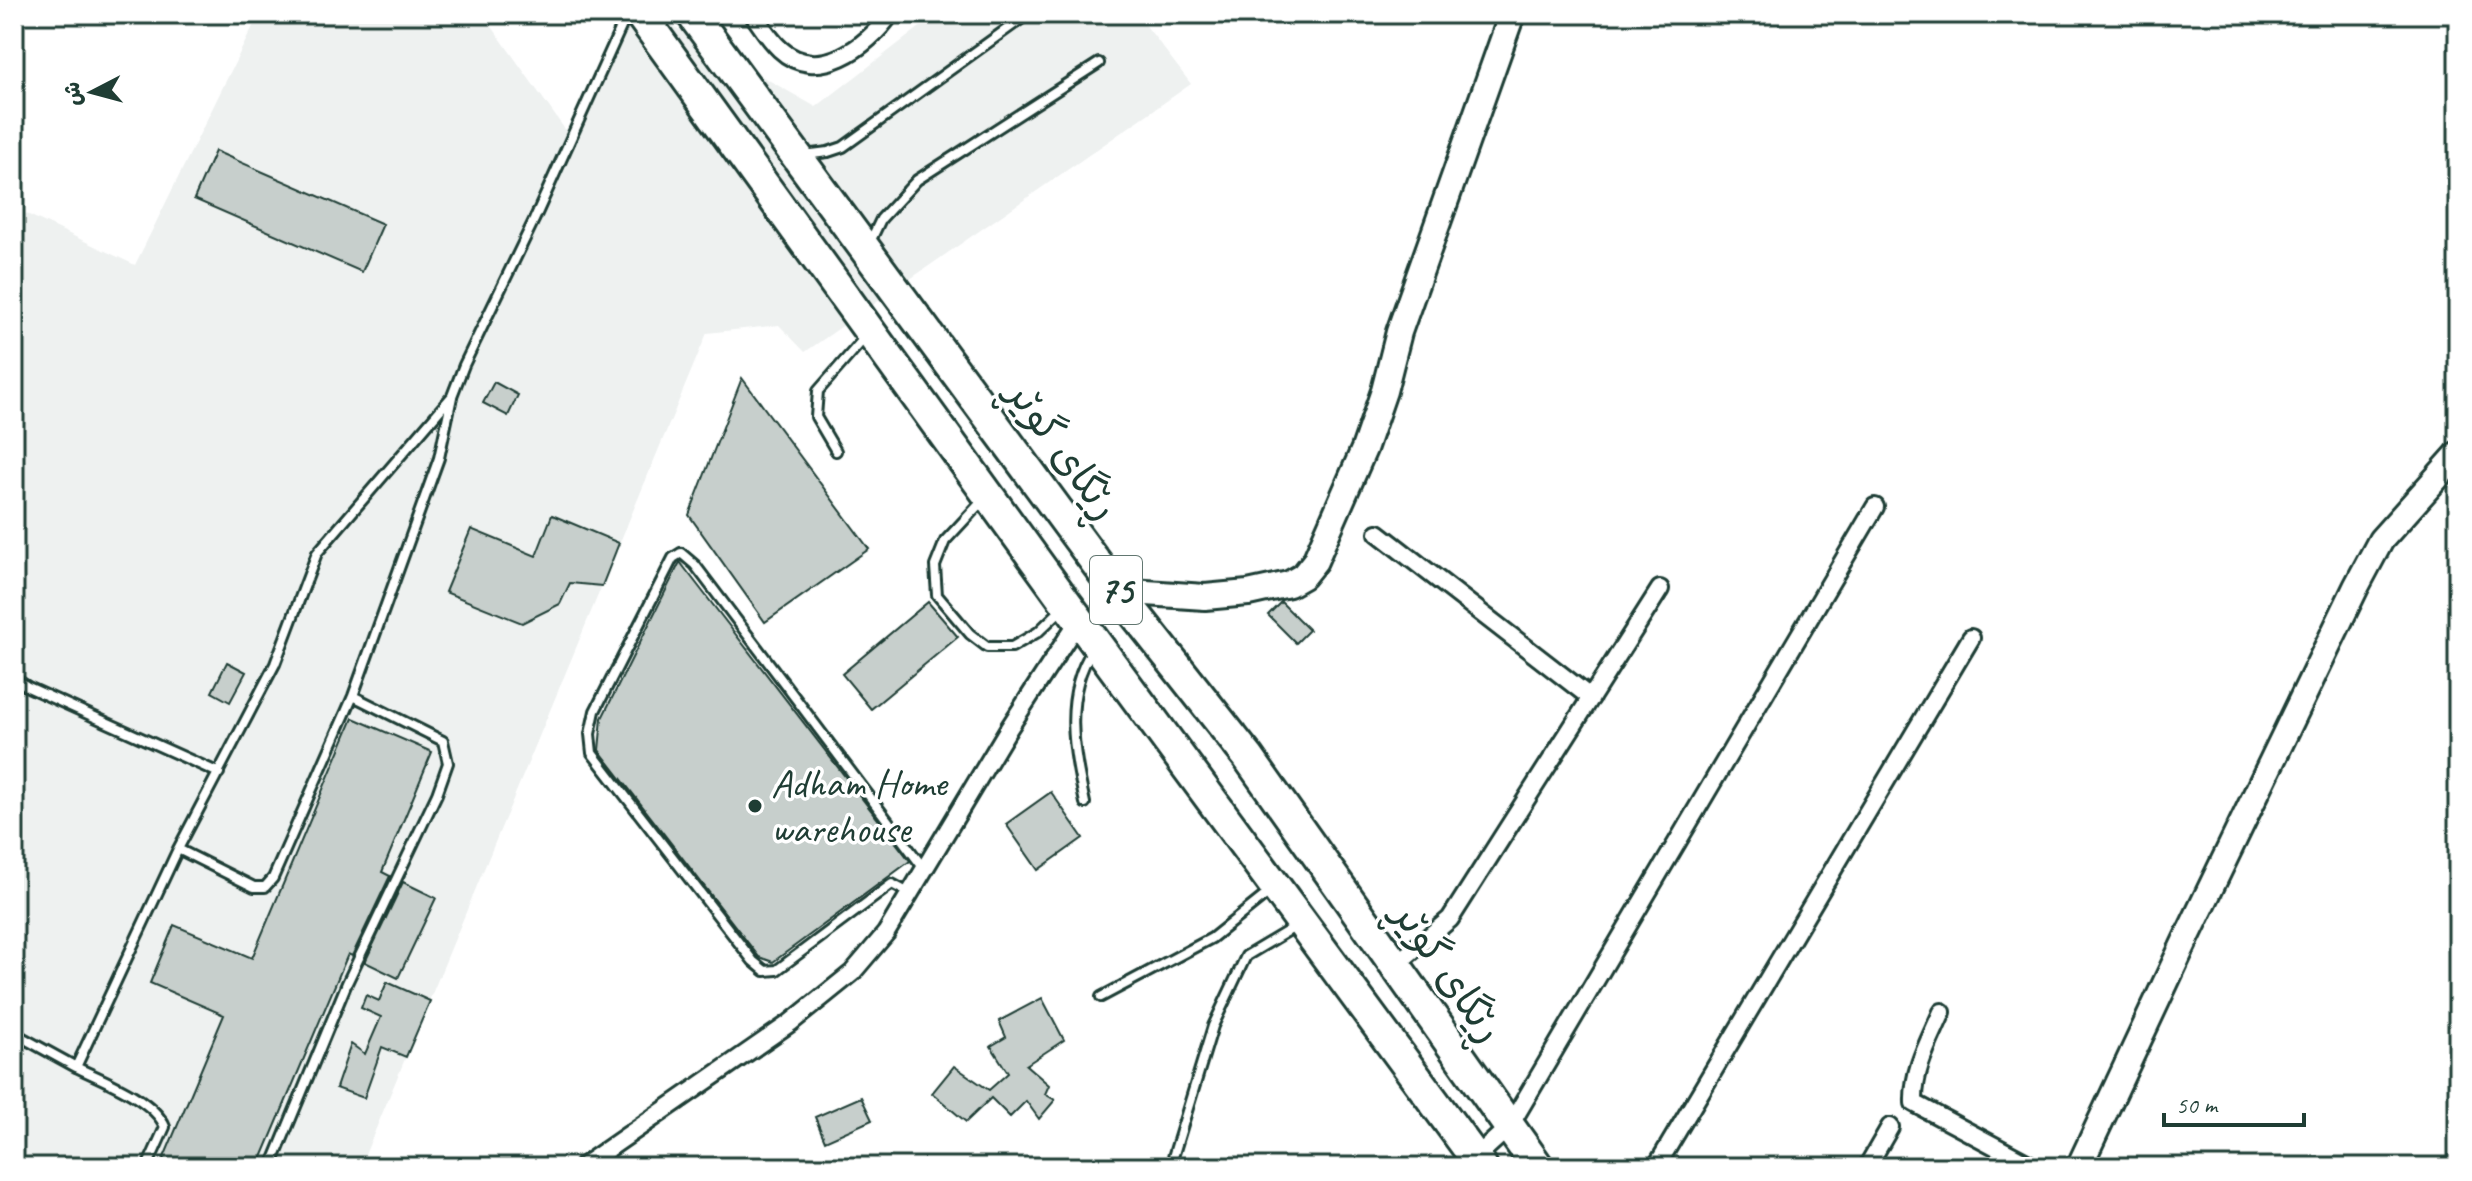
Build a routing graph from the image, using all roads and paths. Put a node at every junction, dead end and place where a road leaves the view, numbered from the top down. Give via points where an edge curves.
1 (627, 14) edge
2 (640, 14) edge
3 (692, 14) edge
4 (753, 14) edge
5 (890, 14) edge
6 (1028, 14) edge
7 (1512, 14) edge
8 (1099, 63) dead end
9 (796, 156) junction
10 (866, 250) junction
11 (870, 332) junction
12 (452, 396) junction
13 (836, 451) dead end
14 (2458, 454) edge
15 (988, 495) junction
16 (1875, 507) dead end
17 (1378, 533) dead end
18 (1660, 589) dead end
19 (1117, 591) junction
20 (1081, 622) junction
21 (1971, 638) dead end
22 (14, 678) edge
23 (353, 696) junction
24 (1591, 698) junction
25 (219, 773) junction
26 (1085, 803) dead end
27 (178, 849) junction
28 (926, 870) junction
29 (1276, 887) junction
30 (911, 894) junction
31 (1302, 923) junction
32 (1394, 966) junction
33 (1101, 997) dead end
34 (1942, 1012) dead end
35 (14, 1033) edge
36 (76, 1067) junction
37 (1509, 1127) junction
38 (1890, 1127) dead end
39 (1478, 1162) edge
40 (147, 1167) edge
41 (271, 1167) edge
42 (582, 1167) edge
43 (1170, 1167) edge
44 (1538, 1167) edge
45 (1656, 1167) edge
46 (1867, 1167) edge
47 (2034, 1167) edge
48 (2079, 1167) edge

1 - 12 lane
2 - 11 highway, 75
3 - 9 highway, ڕێگای گوێڕ / 75
4 - 5 street via 791,57 818,62 851,54
6 - 9 lane via 843,147
7 - 19 street via 1399,332 1364,449 1315,561 1289,584 1248,593 1205,597
8 - 10 lane via 917,180 881,219
9 - 10 highway, ڕێگای گوێڕ / 75
10 - 19 highway, ڕێگای گوێڕ / 75
11 - 13 lane via 818,391 816,417
11 - 15 highway, 75
12 - 23 lane via 439,458
12 - 25 lane via 317,553 275,664
14 - 48 street via 2390,528 2362,575
15 - 20 highway, 75
15 - 20 lane via 945,541 935,566 937,595 987,647 1012,647 1038,632
16 - 37 street
17 - 24 street
18 - 24 street
19 - 32 highway, ڕێگای گوێڕ / 75 via 1248,757
20 - 26 lane via 1082,666 1072,745
20 - 28 street via 1009,728
20 - 29 highway, 75
21 - 45 street
22 - 25 lane
23 - 27 lane via 265,887 254,887
23 - 41 lane via 443,741 448,763 347,983
24 - 32 street via 1450,919
25 - 27 lane
27 - 36 lane
28 - 30 street
28 - 30 lane via 695,565 681,553 673,558 595,711 592,753 765,971 777,970 892,884
29 - 31 highway, 75
29 - 33 lane via 1212,938
30 - 42 street via 886,933 826,996
31 - 39 highway, 75
31 - 43 lane via 1246,956 1213,1026
32 - 37 highway, ڕێگای گوێڕ / 75
34 - 47 street via 1918,1064 1914,1103
35 - 36 lane
36 - 40 lane via 132,1095 162,1119 165,1127
37 - 39 street
37 - 44 highway, ڕێگای گوێڕ / 75
38 - 46 street

